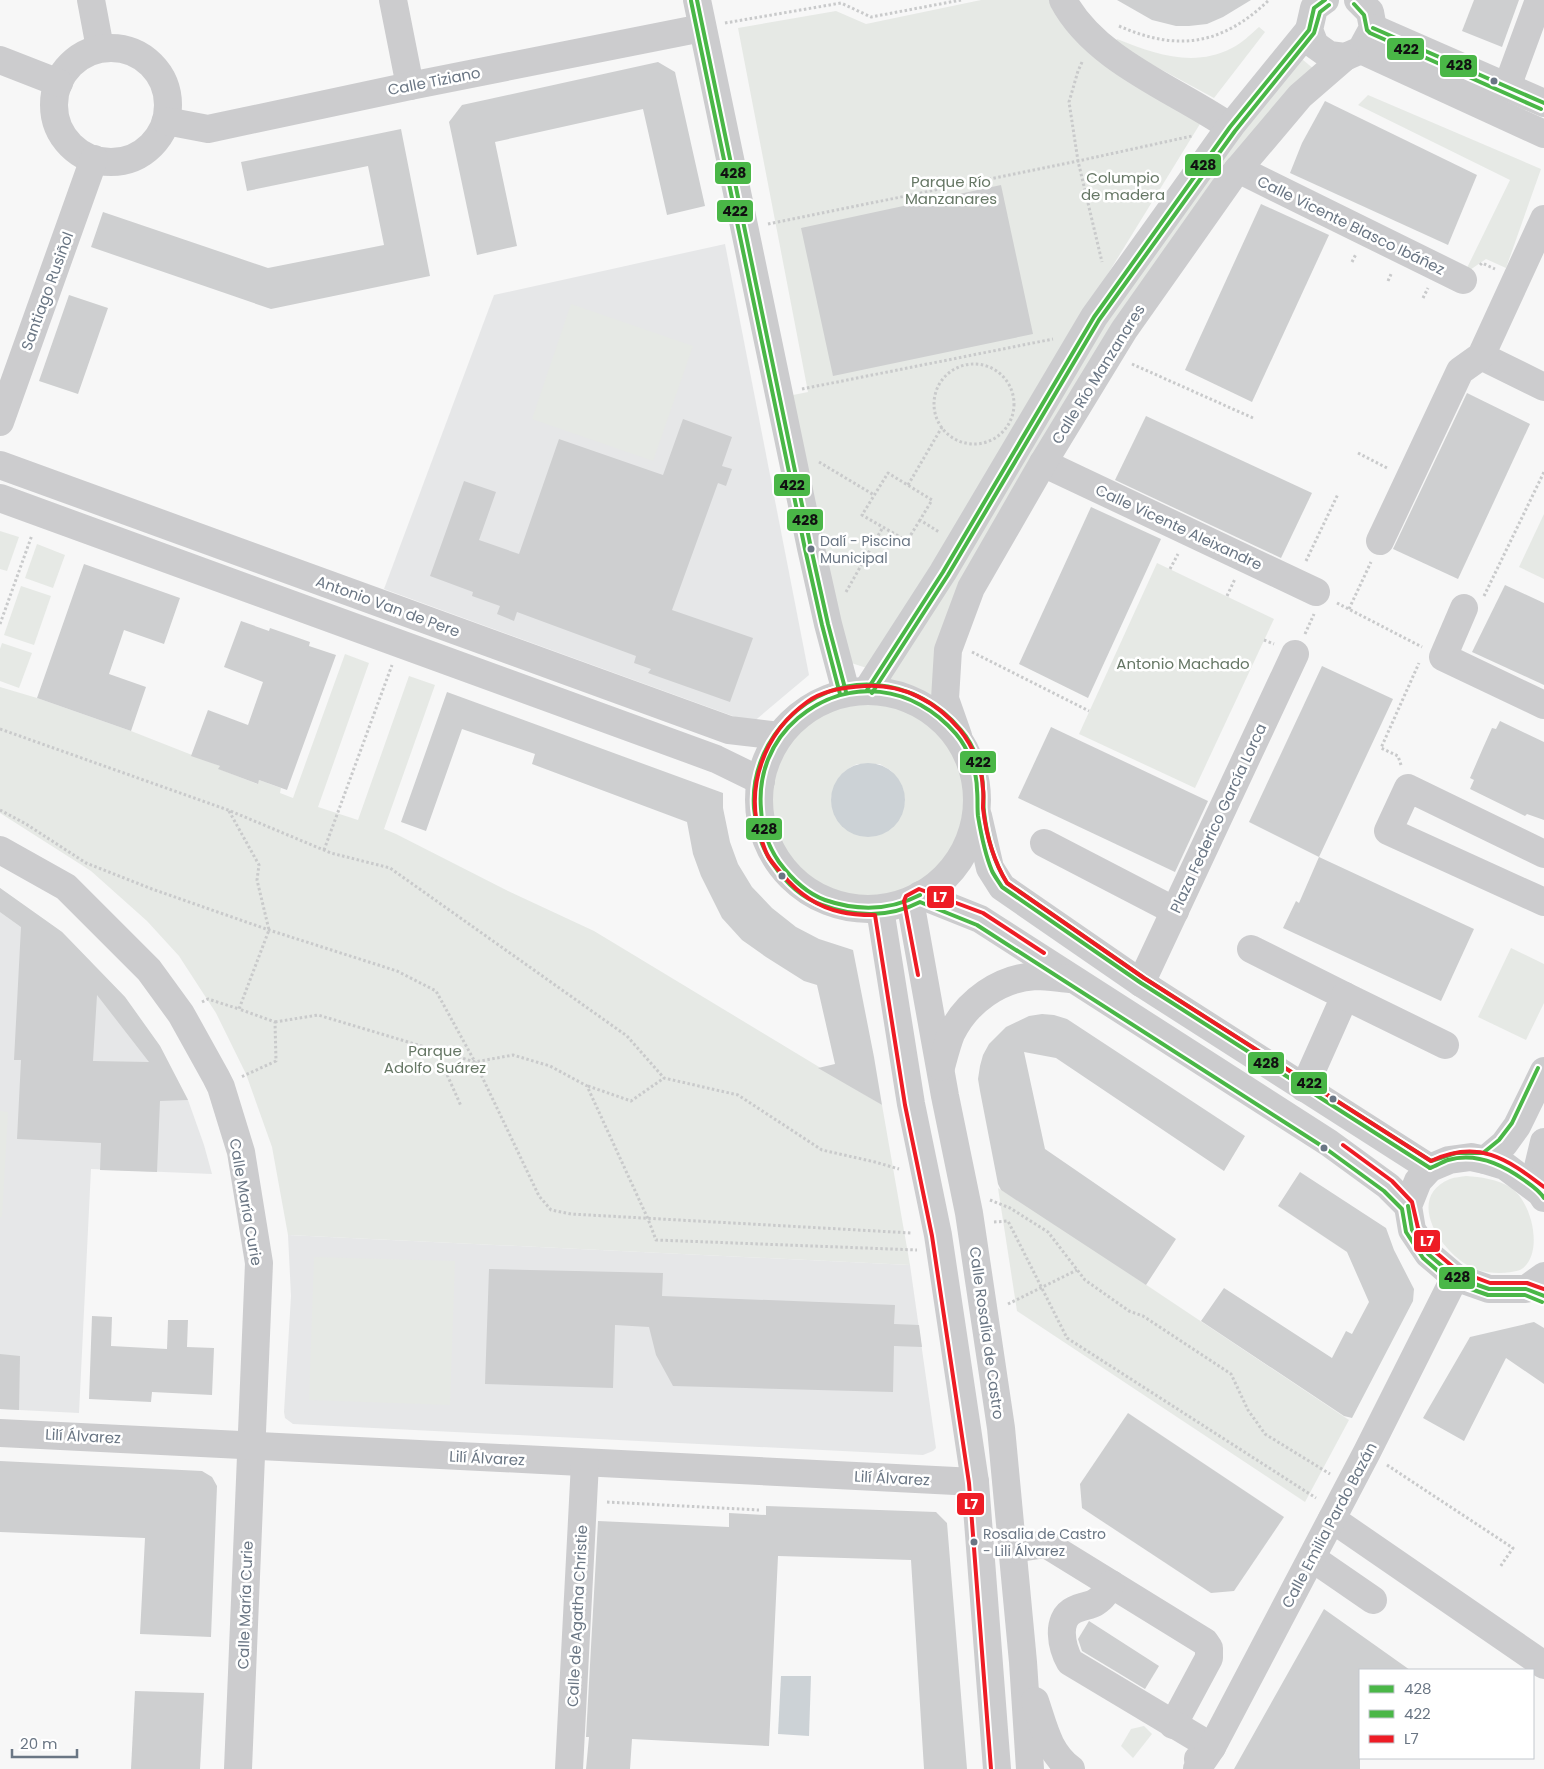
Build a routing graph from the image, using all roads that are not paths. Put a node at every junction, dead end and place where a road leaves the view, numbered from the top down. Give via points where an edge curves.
1 (91, 0) edge
2 (394, 0) edge
3 (696, 0) edge
4 (1064, 0) edge
5 (1325, 0) edge
6 (1539, 0) edge
7 (1363, 25) edge
8 (702, 28) junction
9 (1309, 30) junction
10 (100, 48) junction
11 (0, 60) edge
12 (59, 83) junction
13 (410, 86) junction
14 (1507, 87) junction
15 (1544, 103) edge
16 (166, 121) junction
17 (1230, 128) junction
18 (1544, 134) edge
19 (94, 159) junction
20 (1238, 169) junction
21 (1544, 219) edge
22 (1463, 280) road end
23 (1481, 356) junction
24 (1544, 386) edge
25 (0, 422) edge
26 (1042, 463) junction
27 (0, 464) edge
28 (0, 498) edge
29 (1380, 540) road end
30 (1312, 590) road end
31 (1472, 606) road end
32 (1295, 654) road end
33 (857, 691) junction
34 (1544, 705) edge
35 (780, 736) junction
36 (958, 736) junction
37 (761, 781) junction
38 (977, 809) junction
39 (1044, 843) dead end
40 (0, 850) edge
41 (1544, 854) edge
42 (915, 898) junction
43 (1544, 902) edge
44 (880, 909) junction
45 (1175, 911) junction
46 (1251, 949) dead end
47 (1074, 980) junction
48 (1141, 982) junction
49 (1345, 996) junction
50 (1445, 1045) dead end
51 (941, 1068) junction
52 (1544, 1071) edge
53 (1304, 1088) junction
54 (1544, 1142) edge
55 (1485, 1160) junction
56 (1430, 1168) junction
57 (1543, 1195) edge
58 (1408, 1206) junction
59 (1455, 1277) junction
60 (1538, 1287) edge
61 (0, 1432) edge
62 (252, 1444) junction
63 (585, 1463) junction
64 (975, 1482) junction
65 (1334, 1515) junction
66 (1012, 1549) junction
67 (1312, 1558) junction
68 (1111, 1584) junction
69 (1374, 1600) dead end
70 (1023, 1662) junction
71 (1544, 1665) edge
72 (1173, 1725) junction
73 (1204, 1758) edge
74 (238, 1769) edge
75 (569, 1769) edge
76 (997, 1769) edge
77 (1030, 1769) edge
78 (1071, 1769) edge
79 (1185, 1769) edge

1 - 10 street
2 - 13 street
3 - 8 street
4 - 17 street via 1081,26 1125,64
5 - 9 street via 1314,8
6 - 14 street
7 - 9 street via 1329,55 1315,45
7 - 14 street
7 - 18 street
7 - 20 street, Calle Río Manzanares
8 - 13 street, Calle Tiziano
8 - 33 street via 828,624
9 - 17 street, Calle Río Manzanares
10 - 12 street via 83,55 69,67
10 - 16 street via 119,48 137,53 152,64 163,79 168,97
11 - 12 street
12 - 19 street via 54,102 56,121 65,139 78,152
13 - 16 street, Calle Tiziano via 208,129
14 - 15 street
16 - 19 street via 162,133 150,148 134,158 115,162
17 - 33 street, Calle Río Manzanares via 1110,294 959,544
19 - 25 street, Santiago Rusiñol
20 - 22 street, Calle Vicente Blasco Ibáñez
20 - 26 street, Calle Río Manzanares via 1124,330
21 - 23 street
23 - 24 street
23 - 29 street via 1460,371
26 - 30 street, Calle Vicente Aleixandre
26 - 36 street, Calle Río Manzanares via 971,588 948,650 945,699
27 - 35 street, Antonio Van de Pere via 729,730
28 - 37 street via 716,759
31 - 34 street via 1434,653
32 - 45 street, Plaza Federico García Lorca
33 - 35 street via 825,699 801,713
33 - 36 street via 896,693 920,703
35 - 37 street via 769,755
36 - 38 street via 971,763 977,786
37 - 44 street via 760,812 764,834 786,873 823,900 849,908
38 - 42 street via 969,843 956,866 935,887
38 - 48 street via 990,868 1002,887
39 - 45 street
40 - 62 street, Calle María Curie via 66,887 149,970 180,1014 221,1087 241,1152 259,1263
41 - 43 street via 1408,788 1388,831
42 - 44 street
42 - 47 street via 980,919
42 - 51 street, Calle Rosalía de Castro
44 - 64 street via 911,1104 939,1243
45 - 48 street, Plaza Federico García Lorca
46 - 49 street
47 - 51 street via 1036,976 1013,980 986,992 964,1013 951,1034
47 - 58 street via 1329,1143 1388,1186
48 - 53 street
49 - 50 street
49 - 53 street
51 - 66 street, Calle Rosalía de Castro via 971,1224 1001,1428
52 - 55 street via 1517,1126 1504,1144
53 - 56 street
54 - 57 street via 1538,1167
55 - 56 street via 1471,1157 1448,1160
55 - 57 street via 1505,1166
56 - 58 street via 1418,1181
58 - 59 street via 1412,1230 1428,1254
59 - 60 street via 1489,1289
59 - 65 street, Calle Emilia Pardo Bazán
61 - 62 street, Lilí Álvarez
62 - 63 street, Lilí Álvarez
62 - 74 street, Calle María Curie
63 - 64 street, Lilí Álvarez
63 - 75 street, Calle de Agatha Christie
64 - 76 street
65 - 67 street, Calle Emilia Pardo Bazán
65 - 71 street
66 - 68 street via 1046,1544
66 - 70 street, Calle Rosalía de Castro
67 - 69 street
67 - 73 street, Calle Emilia Pardo Bazán
68 - 72 street via 1206,1642 1210,1648 1209,1658
68 - 72 street via 1095,1603 1073,1610 1065,1618 1062,1643 1065,1654 1070,1662
70 - 77 street, Calle Rosalía de Castro
70 - 78 street via 1049,1745
72 - 73 street
73 - 79 street

